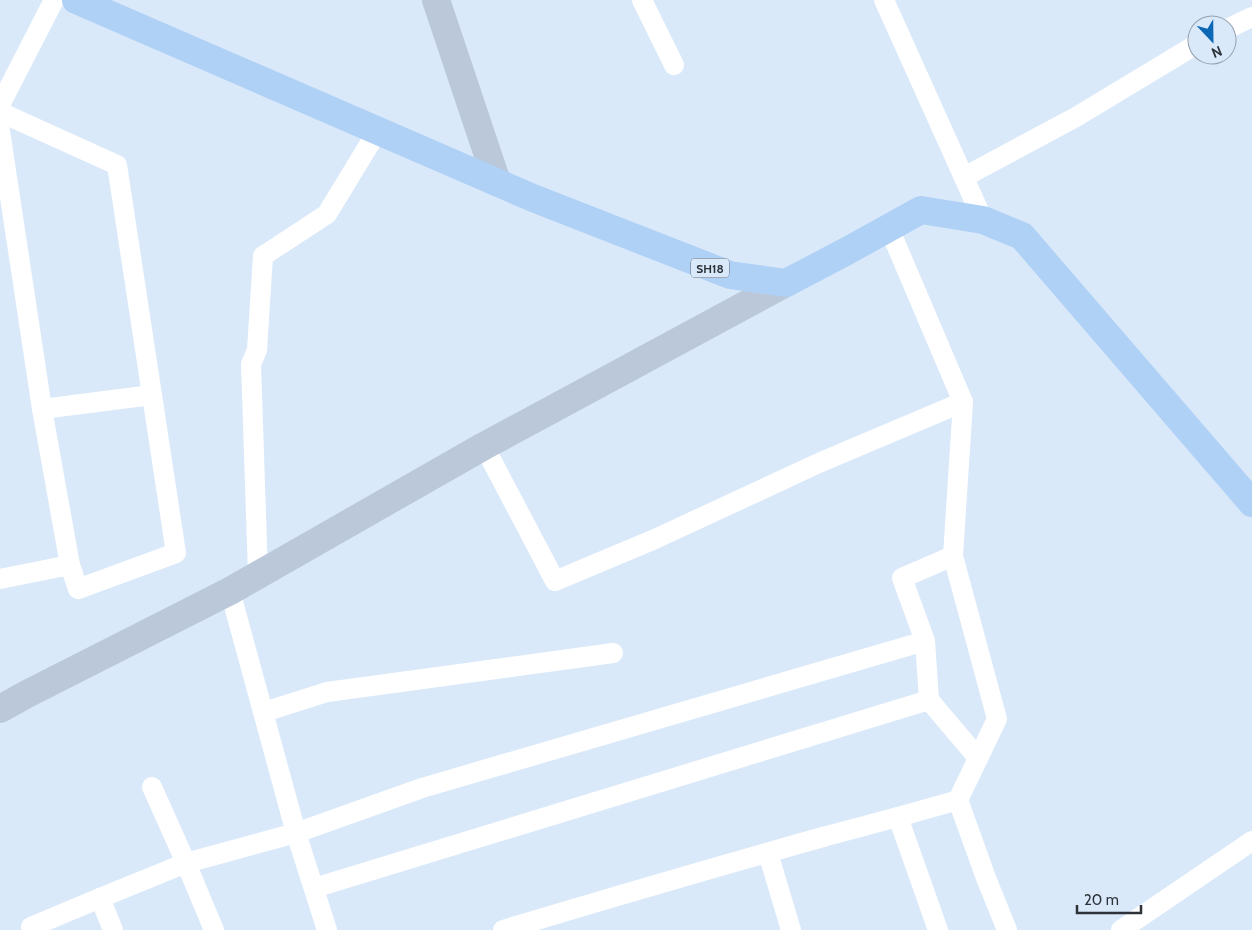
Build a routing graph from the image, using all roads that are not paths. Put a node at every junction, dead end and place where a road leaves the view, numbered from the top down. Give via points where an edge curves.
1 (54, 0) edge
2 (76, 0) edge
3 (436, 0) edge
4 (642, 0) edge
5 (884, 0) edge
6 (120, 10) edge
7 (1252, 17) edge
8 (1237, 24) edge
9 (1187, 50) edge
10 (674, 65) dead end
11 (0, 104) edge
12 (0, 112) edge
13 (378, 130) junction
14 (0, 132) edge
15 (964, 178) junction
16 (497, 182) junction
17 (983, 220) junction
18 (889, 228) junction
19 (786, 283) junction
20 (152, 395) junction
21 (963, 402) junction
22 (42, 409) junction
23 (484, 446) junction
24 (1252, 503) edge
25 (953, 556) junction
26 (70, 566) junction
27 (258, 576) junction
28 (0, 579) edge
29 (230, 591) junction
30 (925, 641) junction
31 (613, 653) dead end
32 (929, 700) junction
33 (0, 709) edge
34 (264, 712) junction
35 (978, 758) junction
36 (152, 787) dead end
37 (958, 800) junction
38 (898, 818) junction
39 (296, 833) junction
40 (1252, 841) edge
41 (768, 853) junction
42 (186, 863) junction
43 (314, 888) junction
44 (100, 898) junction
45 (31, 928) dead end
46 (113, 930) edge
47 (214, 930) edge
48 (327, 930) edge
49 (503, 930) edge
50 (791, 930) edge
51 (938, 930) edge
52 (1007, 930) edge
53 (1121, 930) edge

1 - 11 street
2 - 6 main road, SH18
3 - 16 street
4 - 10 street
5 - 15 street
6 - 13 main road, SH18
7 - 8 street
9 - 15 street via 1076,117
12 - 20 street via 118,165
13 - 16 main road, SH18
13 - 27 street via 327,214 263,256 257,350 251,364
14 - 22 street
15 - 17 street
16 - 19 main road, SH18 via 730,275
17 - 18 main road via 921,210
17 - 24 main road via 1022,236
18 - 19 main road
18 - 21 street
19 - 23 street
20 - 22 street
20 - 26 street via 176,553 78,589
21 - 23 street via 555,580
21 - 25 street
22 - 26 street
23 - 27 street
25 - 30 street via 902,578
25 - 35 street via 997,719
26 - 28 street
27 - 29 street
29 - 33 street
29 - 34 street
30 - 32 street
30 - 39 street via 422,788
31 - 34 street via 327,692
32 - 35 street
32 - 43 street
34 - 39 street
35 - 37 street
36 - 42 street
37 - 38 street
37 - 52 street
38 - 41 street
38 - 51 street
39 - 42 street
39 - 43 street
40 - 53 street
41 - 49 street
41 - 50 street
42 - 44 street
42 - 47 street
43 - 48 street
44 - 45 street
44 - 46 street

